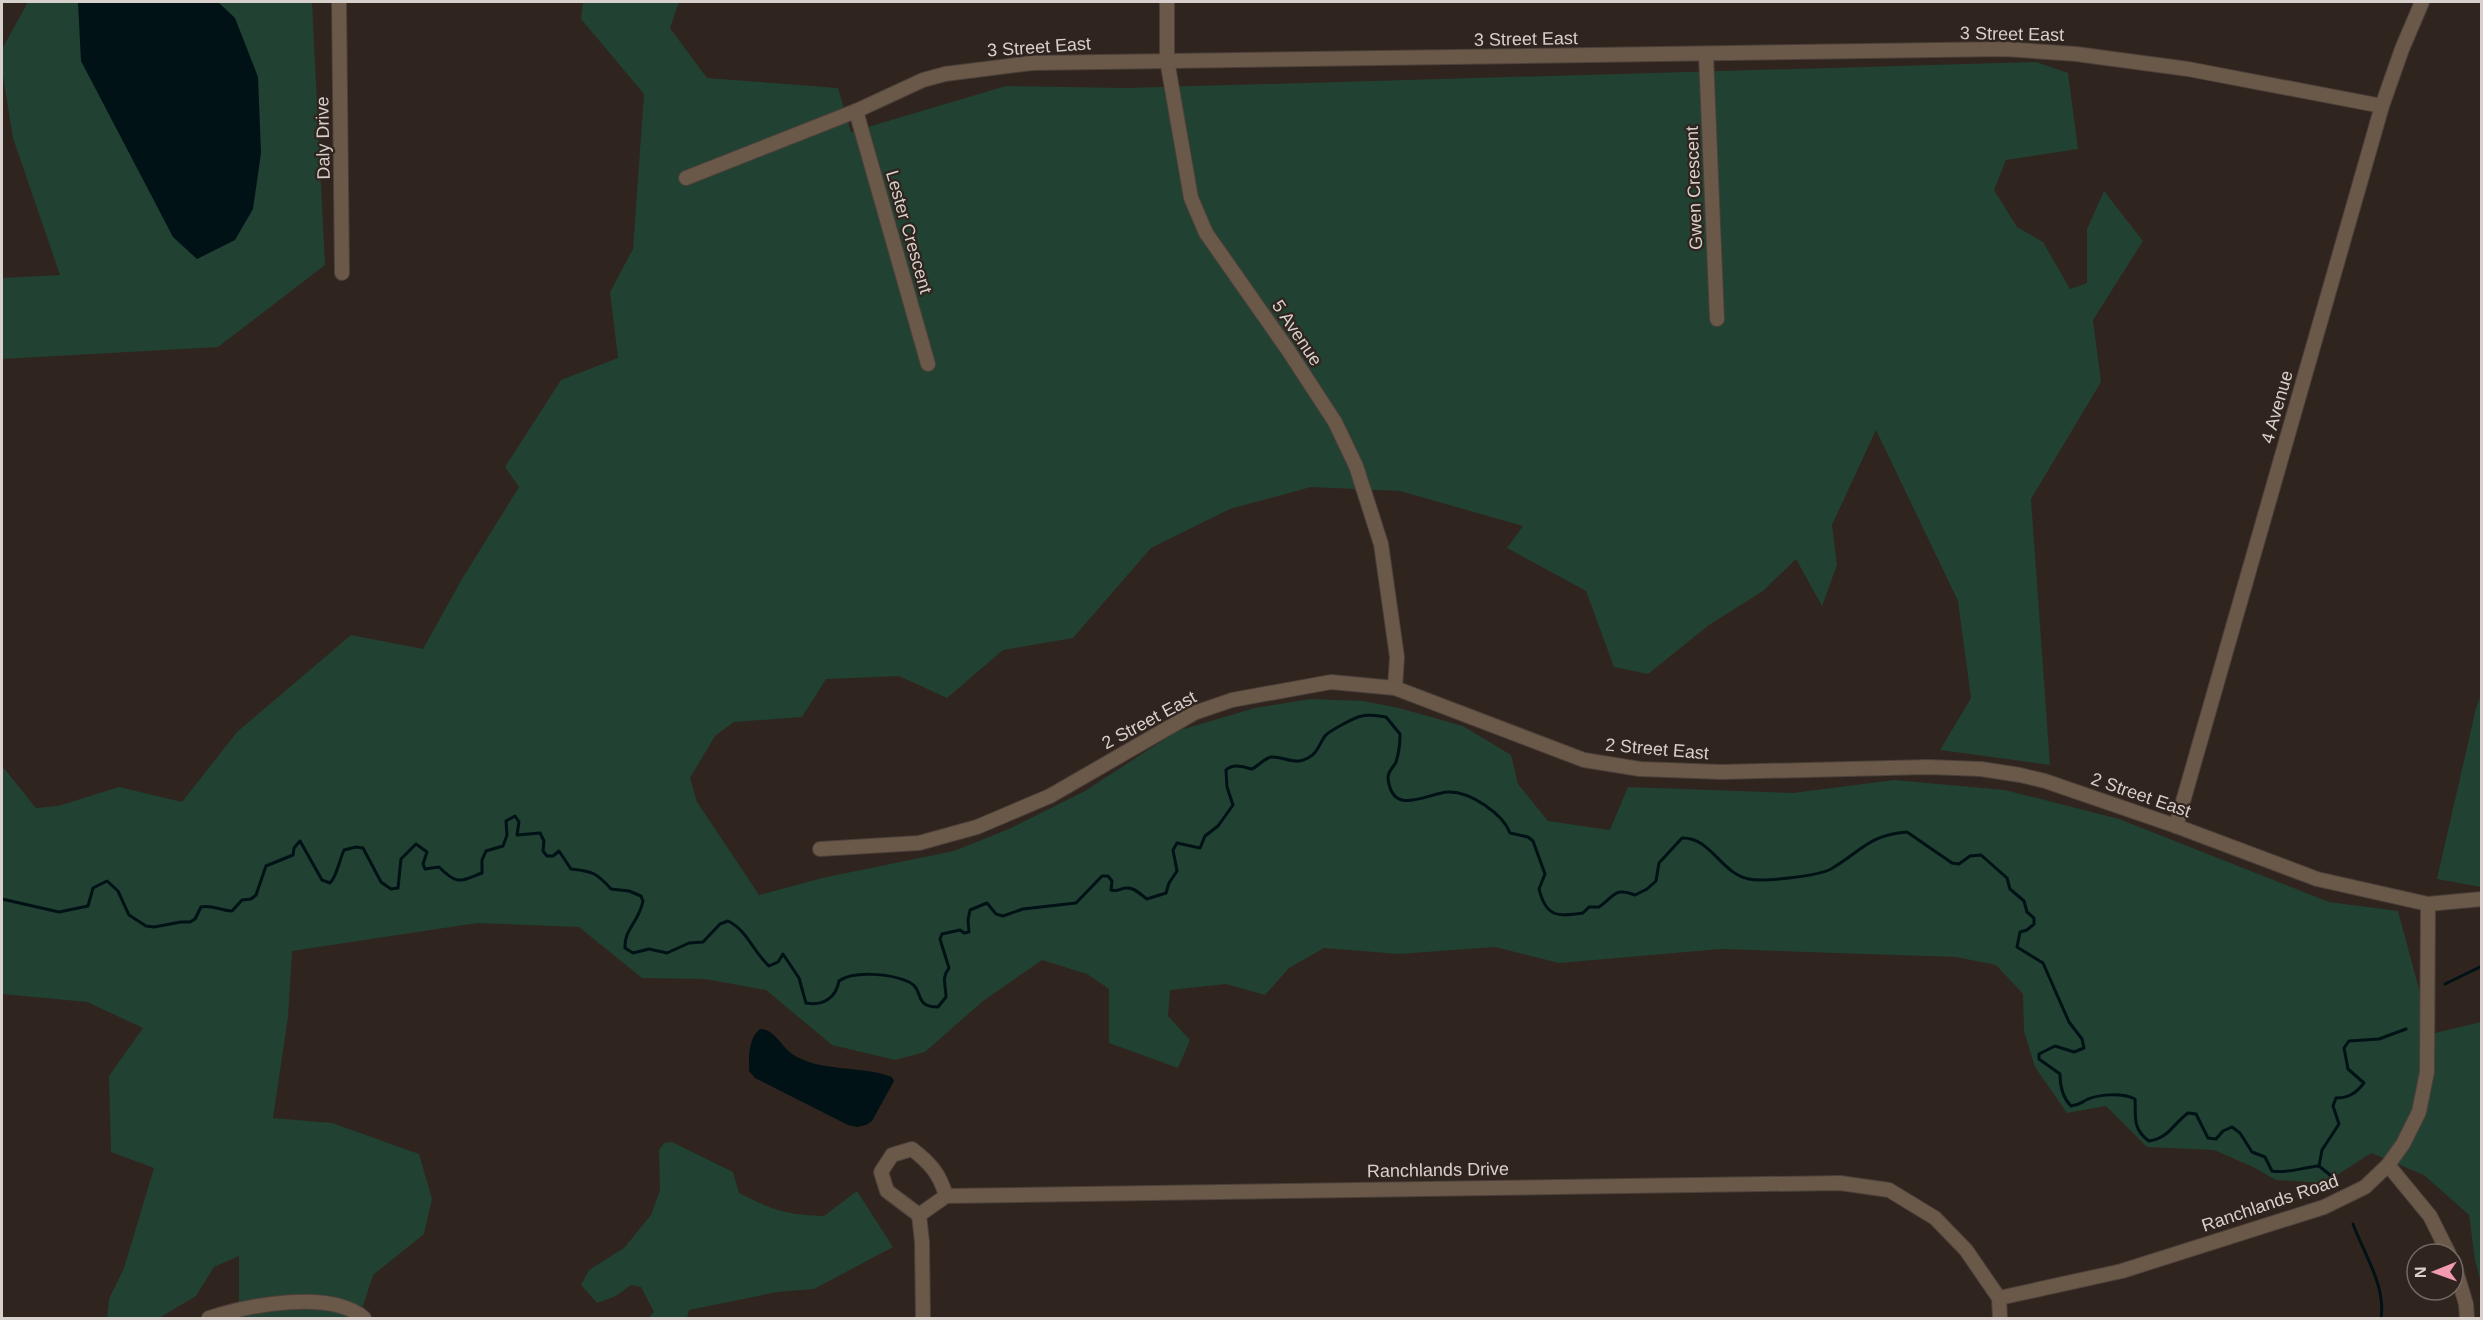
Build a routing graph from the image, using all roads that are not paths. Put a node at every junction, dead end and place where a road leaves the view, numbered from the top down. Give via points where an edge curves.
1 (339, 2) edge
2 (1167, 2) edge
3 (2422, 2) edge
4 (1706, 55) junction
5 (1167, 60) junction
6 (2382, 106) junction
7 (856, 111) junction
8 (686, 178) dead end
9 (342, 273) dead end
10 (1717, 319) dead end
11 (928, 364) dead end
12 (1395, 688) junction
13 (2176, 826) junction
14 (820, 849) dead end
15 (2481, 899) edge
16 (2428, 904) junction
17 (2388, 1166) junction
18 (946, 1196) junction
19 (919, 1215) junction
20 (2443, 1242) edge
21 (1999, 1298) junction
22 (2465, 1301) edge
23 (209, 1318) edge
24 (364, 1318) edge
25 (923, 1318) edge
26 (2000, 1318) edge
27 (2467, 1318) edge

1 - 9 street, Daly Drive
2 - 5 street, 5 Avenue
3 - 6 street, 4 Avenue
4 - 5 street, 3 Street East
4 - 6 street, 3 Street East via 2005,49 2076,54 2188,69
4 - 10 street, Gwen Crescent
5 - 7 street, 3 Street East via 1032,63 945,74 922,80
5 - 12 street, 5 Avenue via 1191,198 1206,233 1335,422 1356,466 1381,544 1397,657
6 - 13 street, 4 Avenue
7 - 8 street, 3 Street East
7 - 11 street, Lester Crescent
12 - 13 street, 2 Street East via 1584,760 1640,769 1722,772 1981,769 2045,781
12 - 14 street, 2 Street East via 1331,682 1232,700 1194,713 1050,796 977,826 919,843
13 - 16 street, 2 Street East via 2317,879
15 - 16 street, 2 Street East
16 - 17 street, Ranchlands Road via 2427,1071 2419,1113
17 - 20 street via 2430,1216
17 - 21 street, Ranchlands Road via 2365,1187 2324,1208 2122,1271
18 - 19 street
18 - 19 street via 930,1163 912,1149 892,1155 881,1172 887,1191
18 - 21 street, Ranchlands Drive via 1840,1183 1889,1190 1935,1218 1966,1250
19 - 25 street
21 - 26 street
22 - 27 street
23 - 24 street via 232,1311 308,1302 356,1311

